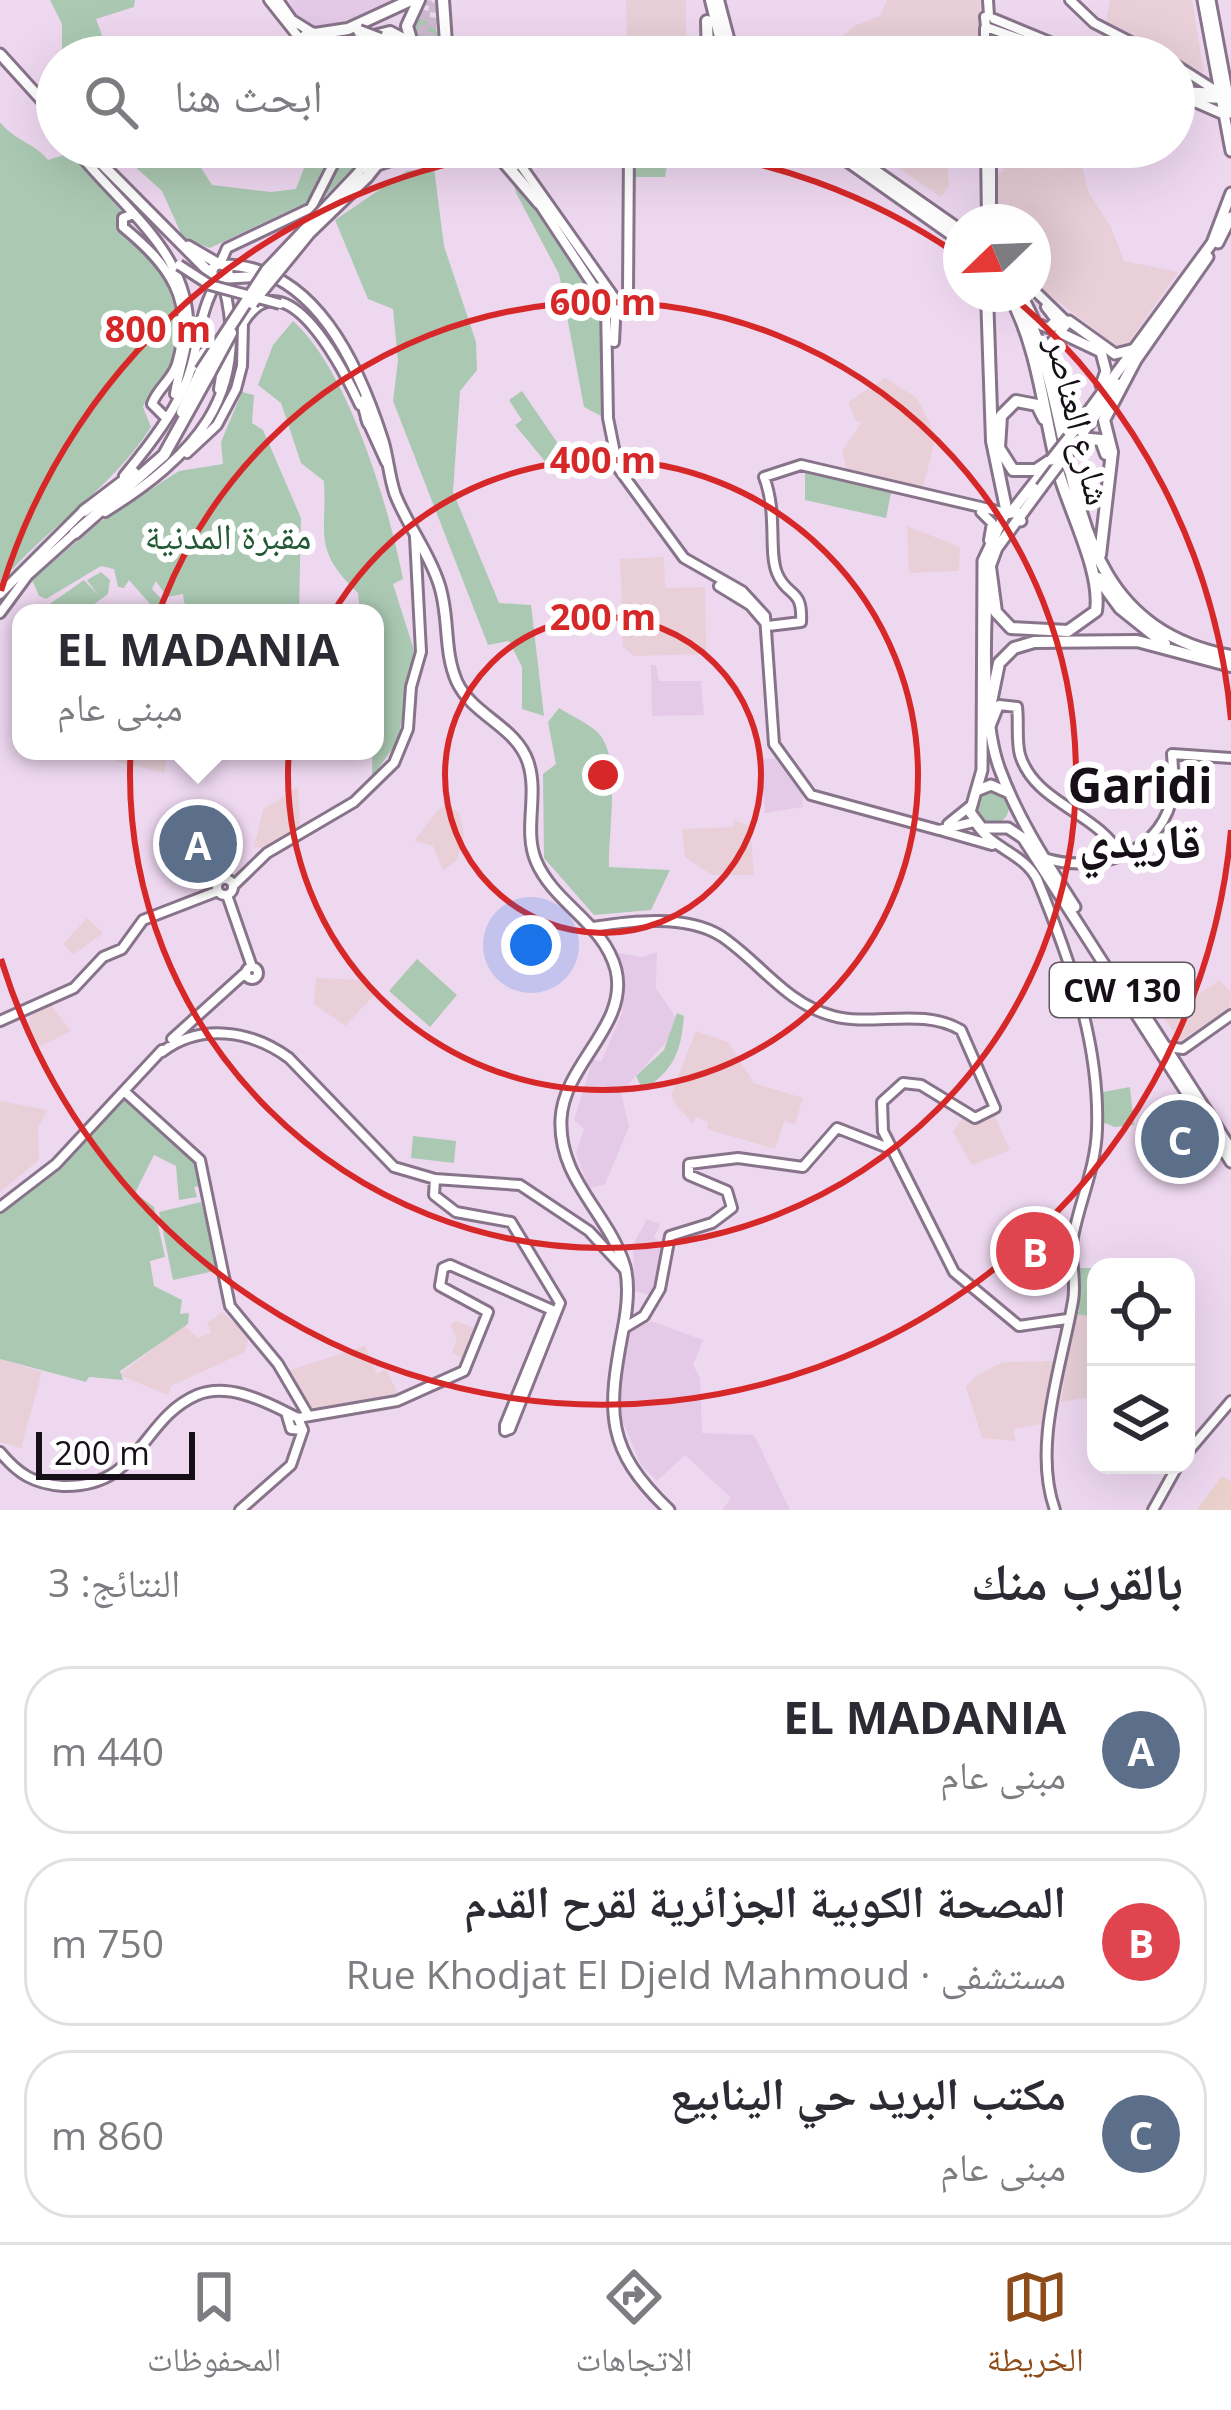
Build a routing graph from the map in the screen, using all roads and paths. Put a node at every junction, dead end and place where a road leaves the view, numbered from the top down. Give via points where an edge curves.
1 (273, 0) edge
2 (443, 0) edge
3 (712, 0) edge
4 (986, 0) edge
5 (1070, 0) edge
6 (1207, 0) edge
7 (414, 6) edge
8 (989, 22) junction
9 (443, 28) junction
10 (309, 36) edge
11 (329, 36) edge
12 (339, 36) edge
13 (372, 36) edge
14 (412, 36) edge
15 (444, 36) edge
16 (709, 36) edge
17 (723, 36) edge
18 (989, 36) edge
19 (1022, 36) edge
20 (1028, 36) edge
21 (1120, 36) edge
22 (1210, 39) junction
23 (0, 54) edge
24 (1195, 77) edge
25 (1207, 84) junction
26 (36, 94) edge
27 (1195, 95) edge
28 (1226, 96) edge
29 (1195, 99) edge
30 (1195, 101) edge
31 (1229, 119) edge
32 (1231, 151) edge
33 (92, 168) edge
34 (106, 168) edge
35 (331, 168) edge
36 (367, 168) edge
37 (373, 168) edge
38 (515, 168) edge
39 (515, 168) edge
40 (629, 168) edge
41 (860, 168) edge
42 (989, 168) edge
43 (362, 176) junction
44 (1231, 193) edge
45 (539, 203) joint
46 (989, 204) edge
47 (133, 214) junction
48 (1231, 217) edge
49 (943, 226) edge
50 (147, 230) junction
51 (222, 271) junction
52 (280, 304) junction
53 (1051, 307) edge
54 (615, 312) junction
55 (987, 312) edge
56 (1021, 312) edge
57 (1024, 312) edge
58 (1029, 312) edge
59 (1051, 312) edge
60 (1067, 321) junction
61 (1052, 327) junction
62 (1063, 334) junction
63 (1136, 347) junction
64 (350, 362) junction
65 (1134, 363) junction
66 (200, 371) junction
67 (174, 399) junction
68 (1091, 406) junction
69 (211, 414) junction
70 (165, 416) junction
71 (368, 423) junction
72 (1058, 425) junction
73 (1076, 437) junction
74 (176, 461) junction
75 (386, 462) junction
76 (1054, 464) junction
77 (1075, 493) junction
78 (84, 511) junction
79 (980, 511) junction
80 (1007, 514) junction
81 (1017, 524) junction
82 (75, 533) junction
83 (415, 534) junction
84 (987, 544) junction
85 (430, 563) junction
86 (1089, 564) junction
87 (990, 567) junction
88 (415, 570) junction
89 (1106, 576) junction
90 (0, 594) edge
91 (0, 614) edge
92 (768, 626) junction
93 (1184, 654) junction
94 (1231, 656) edge
95 (1231, 666) edge
96 (990, 707) junction
97 (991, 726) junction
98 (1231, 758) edge
99 (998, 766) junction
100 (982, 770) junction
101 (976, 791) junction
102 (1013, 800) junction
103 (969, 807) junction
104 (976, 823) junction
105 (922, 825) junction
106 (1001, 828) junction
107 (939, 830) junction
108 (1000, 847) junction
109 (1121, 856) junction
110 (1043, 857) junction
111 (1062, 862) junction
112 (1055, 875) junction
113 (1056, 889) junction
114 (226, 891) junction
115 (1043, 895) junction
116 (593, 927) junction
117 (1231, 1016) edge
118 (0, 1021) edge
119 (187, 1025) junction
120 (194, 1034) junction
121 (1167, 1047) junction
122 (1183, 1049) junction
123 (161, 1052) junction
124 (1180, 1066) junction
125 (124, 1091) junction
126 (892, 1149) junction
127 (1231, 1149) edge
128 (1231, 1162) edge
129 (435, 1179) junction
130 (0, 1207) edge
131 (626, 1271) junction
132 (1067, 1319) junction
133 (623, 1329) junction
134 (1231, 1401) edge
135 (286, 1412) junction
136 (303, 1416) junction
137 (303, 1430) junction
138 (1195, 1443) edge
139 (0, 1452) edge
140 (1173, 1474) edge
141 (240, 1510) edge
142 (669, 1510) edge
143 (1055, 1510) edge
144 (1153, 1510) edge

1 - 10 street
2 - 9 highway
3 - 16 highway
3 - 17 highway
4 - 8 street
5 - 21 street
6 - 22 main road
6 - 28 main road
7 - 9 highway via 434,10
7 - 11 highway
7 - 14 highway
8 - 18 street
8 - 19 street
8 - 20 street
9 - 15 highway
12 - 13 highway, bridge
22 - 25 main road
22 - 28 main road
23 - 26 main road
24 - 25 street
25 - 28 street
27 - 28 street
28 - 29 street
28 - 31 main road
30 - 31 main road
31 - 32 main road
33 - 47 street
34 - 51 main road via 174,237
35 - 51 street via 311,208 225,249
36 - 43 highway
37 - 43 highway
38 - 45 highway
39 - 54 street
40 - 54 street via 628,294
41 - 49 highway
42 - 46 street
43 - 66 highway, bridge via 267,270
44 - 63 main road via 1212,243
45 - 54 street
47 - 50 street
47 - 70 street via 122,227 167,267 181,309 177,365 152,404
48 - 65 main road
50 - 52 street, bridge via 210,285
50 - 67 street via 185,299 186,348
51 - 64 main road via 270,277 319,311
51 - 66 street via 195,331
51 - 69 street via 232,357
52 - 71 street via 329,342
52 - 74 street via 255,309 243,323 237,385 212,431
53 - 60 street
54 - 92 street via 614,458 674,548 757,602
55 - 80 highway via 992,441
56 - 76 highway, شارع العناصر
57 - 72 highway
58 - 61 street
59 - 61 street
60 - 61 main road
60 - 62 street
60 - 63 main road via 1118,355
62 - 68 main road via 1104,357 1105,378
62 - 72 street via 1045,357
63 - 68 main road
64 - 71 main road
64 - 75 main road
65 - 73 main road
65 - 89 highway via 1104,420 1112,452 1099,546
66 - 67 street
66 - 69 street via 204,352 220,354
66 - 78 highway via 159,450
66 - 82 highway via 164,455
67 - 70 street
68 - 73 main road
69 - 74 street
70 - 78 street via 121,479
71 - 75 street
72 - 77 highway
73 - 76 main road, bridge
73 - 77 highway via 1104,445 1104,507 1090,512
73 - 81 main road, bridge
74 - 82 street
75 - 83 main road
76 - 76 highway via 1026,472 1004,461 999,428 1008,407 1021,400 1036,405
76 - 80 main road
76 - 86 highway, شارع العناصر
77 - 89 highway
78 - 90 street
79 - 80 street
79 - 84 street via 992,524
79 - 92 street via 844,473 801,465 774,471 764,477 776,513 775,566 802,602 801,622
80 - 81 main road
80 - 84 main road
81 - 87 main road
82 - 91 street
83 - 85 main road
83 - 88 street
84 - 100 main road
85 - 88 street
85 - 116 main road via 460,688 516,741 530,767 537,862
86 - 87 highway via 1096,611 1079,628 1048,633 1003,620
86 - 93 highway via 1120,608
87 - 96 main road, CW 130
88 - 114 street via 421,652 394,763 354,802 267,853
89 - 94 highway via 1162,630
92 - 105 street via 771,730 791,774 825,802
93 - 95 highway
93 - 96 highway via 1136,641 1034,642 999,662
96 - 97 main road, CW 130
97 - 99 main road, CW 130
97 - 109 street via 999,705 1017,706 1023,763 1046,793 1110,835
98 - 109 street via 1172,754 1171,805
99 - 100 main road
99 - 102 main road, CW 130
100 - 101 main road
101 - 102 main road via 991,785
101 - 103 main road
102 - 106 main road
102 - 110 main road, CW 130
103 - 104 main road
103 - 105 street via 949,824
104 - 106 main road
104 - 107 street
104 - 108 street
105 - 107 street
106 - 108 street
106 - 113 main road, CW 130 via 1020,835
107 - 108 street
108 - 115 street via 1027,863
109 - 111 street via 1095,867
110 - 111 street
110 - 112 main road, CW 130
111 - 112 street
112 - 121 main road, CW 130
113 - 115 main road
113 - 128 main road, CW 130
114 - 118 street via 143,920 74,988
114 - 119 street via 249,969
115 - 132 street via 1078,992 1097,1127 1072,1244
116 - 126 street via 706,928 784,992 826,1014 961,1030 995,1108 974,1118 921,1084 895,1086 880,1108
116 - 131 main road via 615,968 615,1006 576,1067 561,1132 576,1184
117 - 122 street
119 - 120 street
119 - 123 street
120 - 123 street
120 - 129 street via 230,1033 280,1052 394,1167
121 - 122 street
121 - 124 main road, CW 130
122 - 124 street
123 - 125 street
124 - 127 main road, CW 130
125 - 130 street via 32,1188
125 - 136 street via 200,1160 230,1306 278,1364
126 - 132 street via 962,1281 1019,1326
126 - 133 street via 837,1128 803,1167 738,1158 687,1166 689,1175 728,1191 732,1208 670,1236 660,1289 644,1316
129 - 131 street via 520,1185 590,1231
129 - 136 street via 442,1205 511,1222 560,1303 510,1430 505,1425 550,1307 446,1266 440,1286 488,1312 464,1371 397,1401
131 - 133 main road
132 - 143 street via 1046,1467
133 - 142 main road via 611,1399 615,1432 629,1467
134 - 138 street
135 - 136 street
135 - 137 street via 291,1429
135 - 139 street via 237,1394 194,1396 127,1466 86,1484 26,1478
136 - 137 street
137 - 141 street via 291,1465
140 - 144 street

